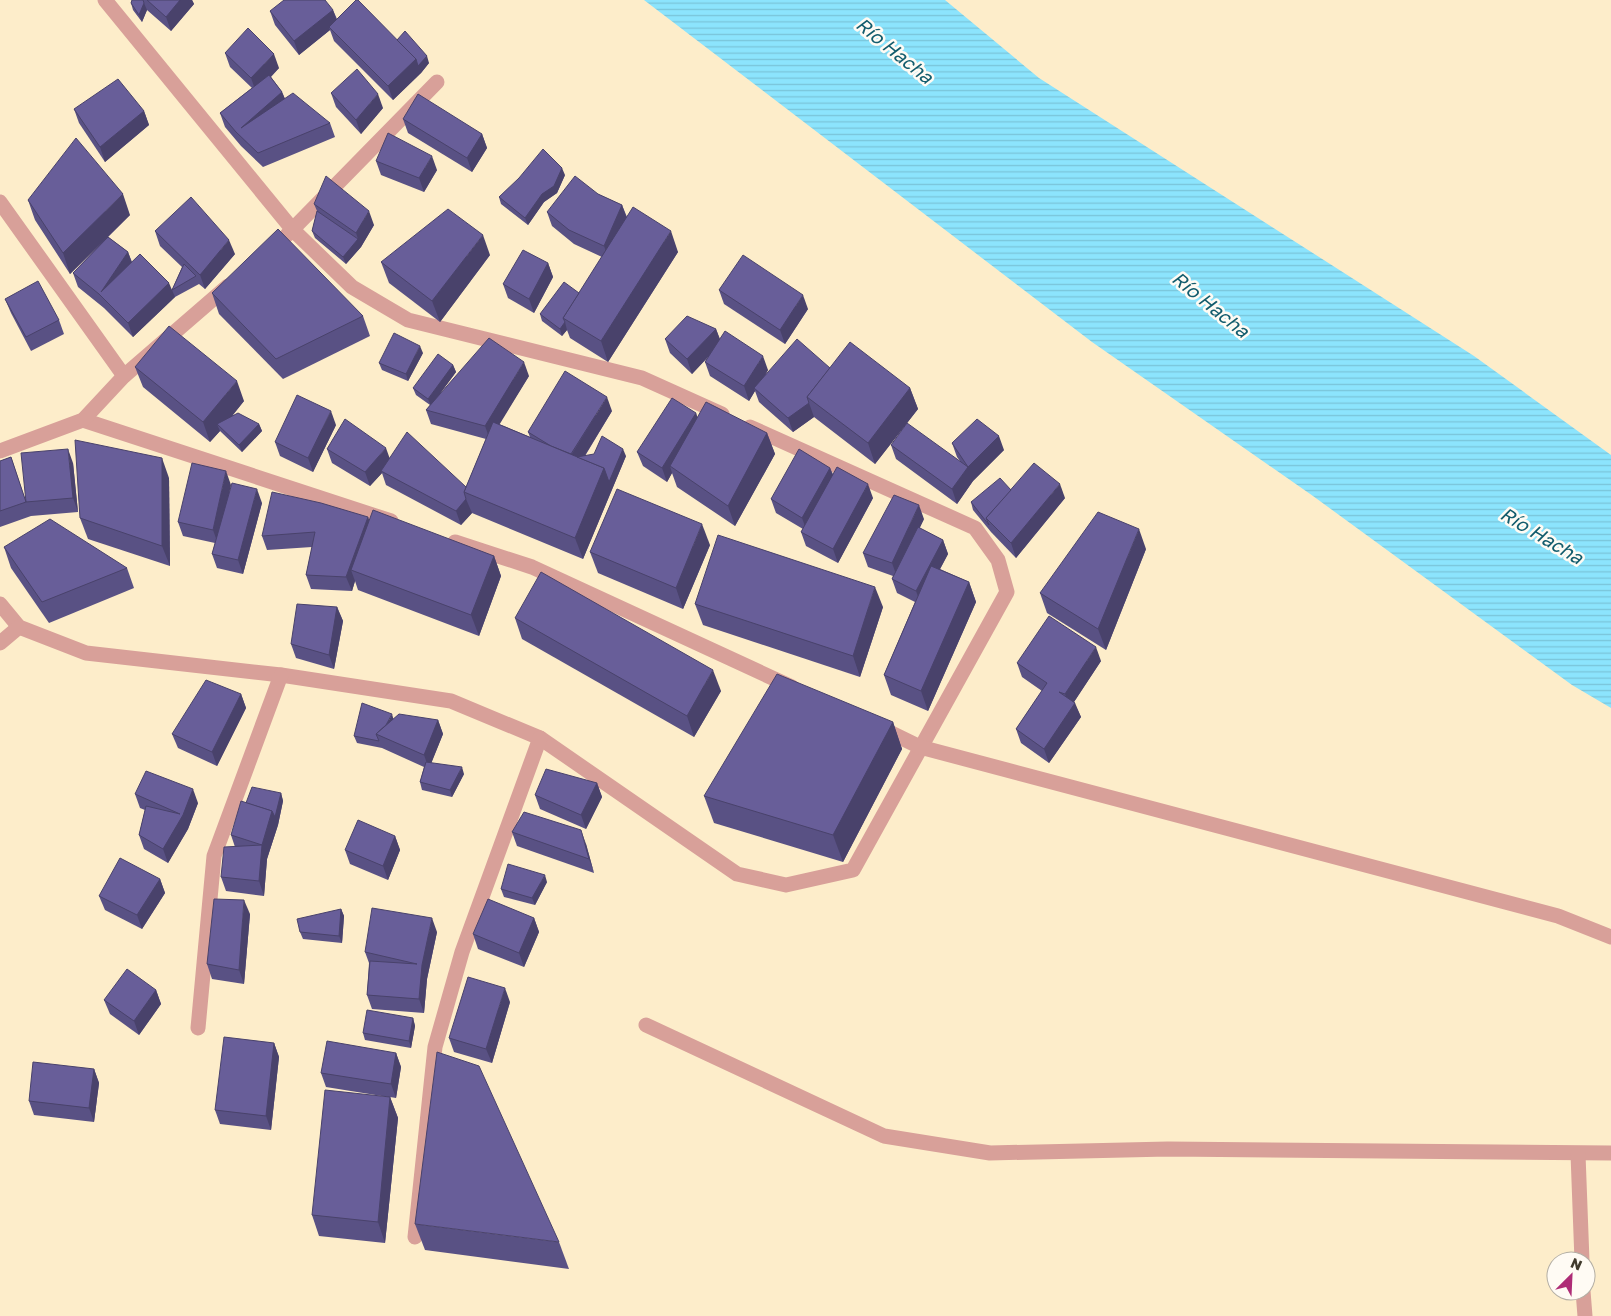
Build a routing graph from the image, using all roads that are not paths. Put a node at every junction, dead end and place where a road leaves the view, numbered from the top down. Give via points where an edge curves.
1 (105, 0) edge
2 (437, 82) dead end
3 (0, 202) edge
4 (293, 230) junction
5 (278, 242) edge
6 (241, 274) edge
7 (124, 376) junction
8 (83, 420) junction
9 (0, 450) edge
10 (401, 524) edge
11 (438, 537) edge
12 (0, 604) edge
13 (19, 627) junction
14 (0, 643) edge
15 (280, 675) junction
16 (803, 692) edge
17 (866, 722) edge
18 (540, 738) junction
19 (920, 747) junction
20 (1611, 937) edge
21 (646, 1026) dead end
22 (198, 1028) dead end
23 (1611, 1153) edge
24 (1578, 1154) junction
25 (415, 1237) edge
26 (1582, 1251) edge
27 (1584, 1301) edge
28 (1584, 1316) edge

1 - 4 street
2 - 4 street
3 - 7 street
4 - 5 street
4 - 19 street via 352,287 408,320 642,378 975,528 998,560 1007,592
6 - 7 street
7 - 8 street
8 - 9 street
8 - 10 street
11 - 16 street via 532,567
12 - 13 street
13 - 14 street
13 - 15 street via 86,653
15 - 18 street via 451,701
15 - 22 street via 214,856
17 - 19 street
18 - 19 street via 737,874 786,886 853,870
18 - 25 street via 462,952 435,1047
19 - 20 street via 1558,916
21 - 24 street via 884,1136 990,1153 1168,1148
23 - 24 street
24 - 26 street
27 - 28 street

